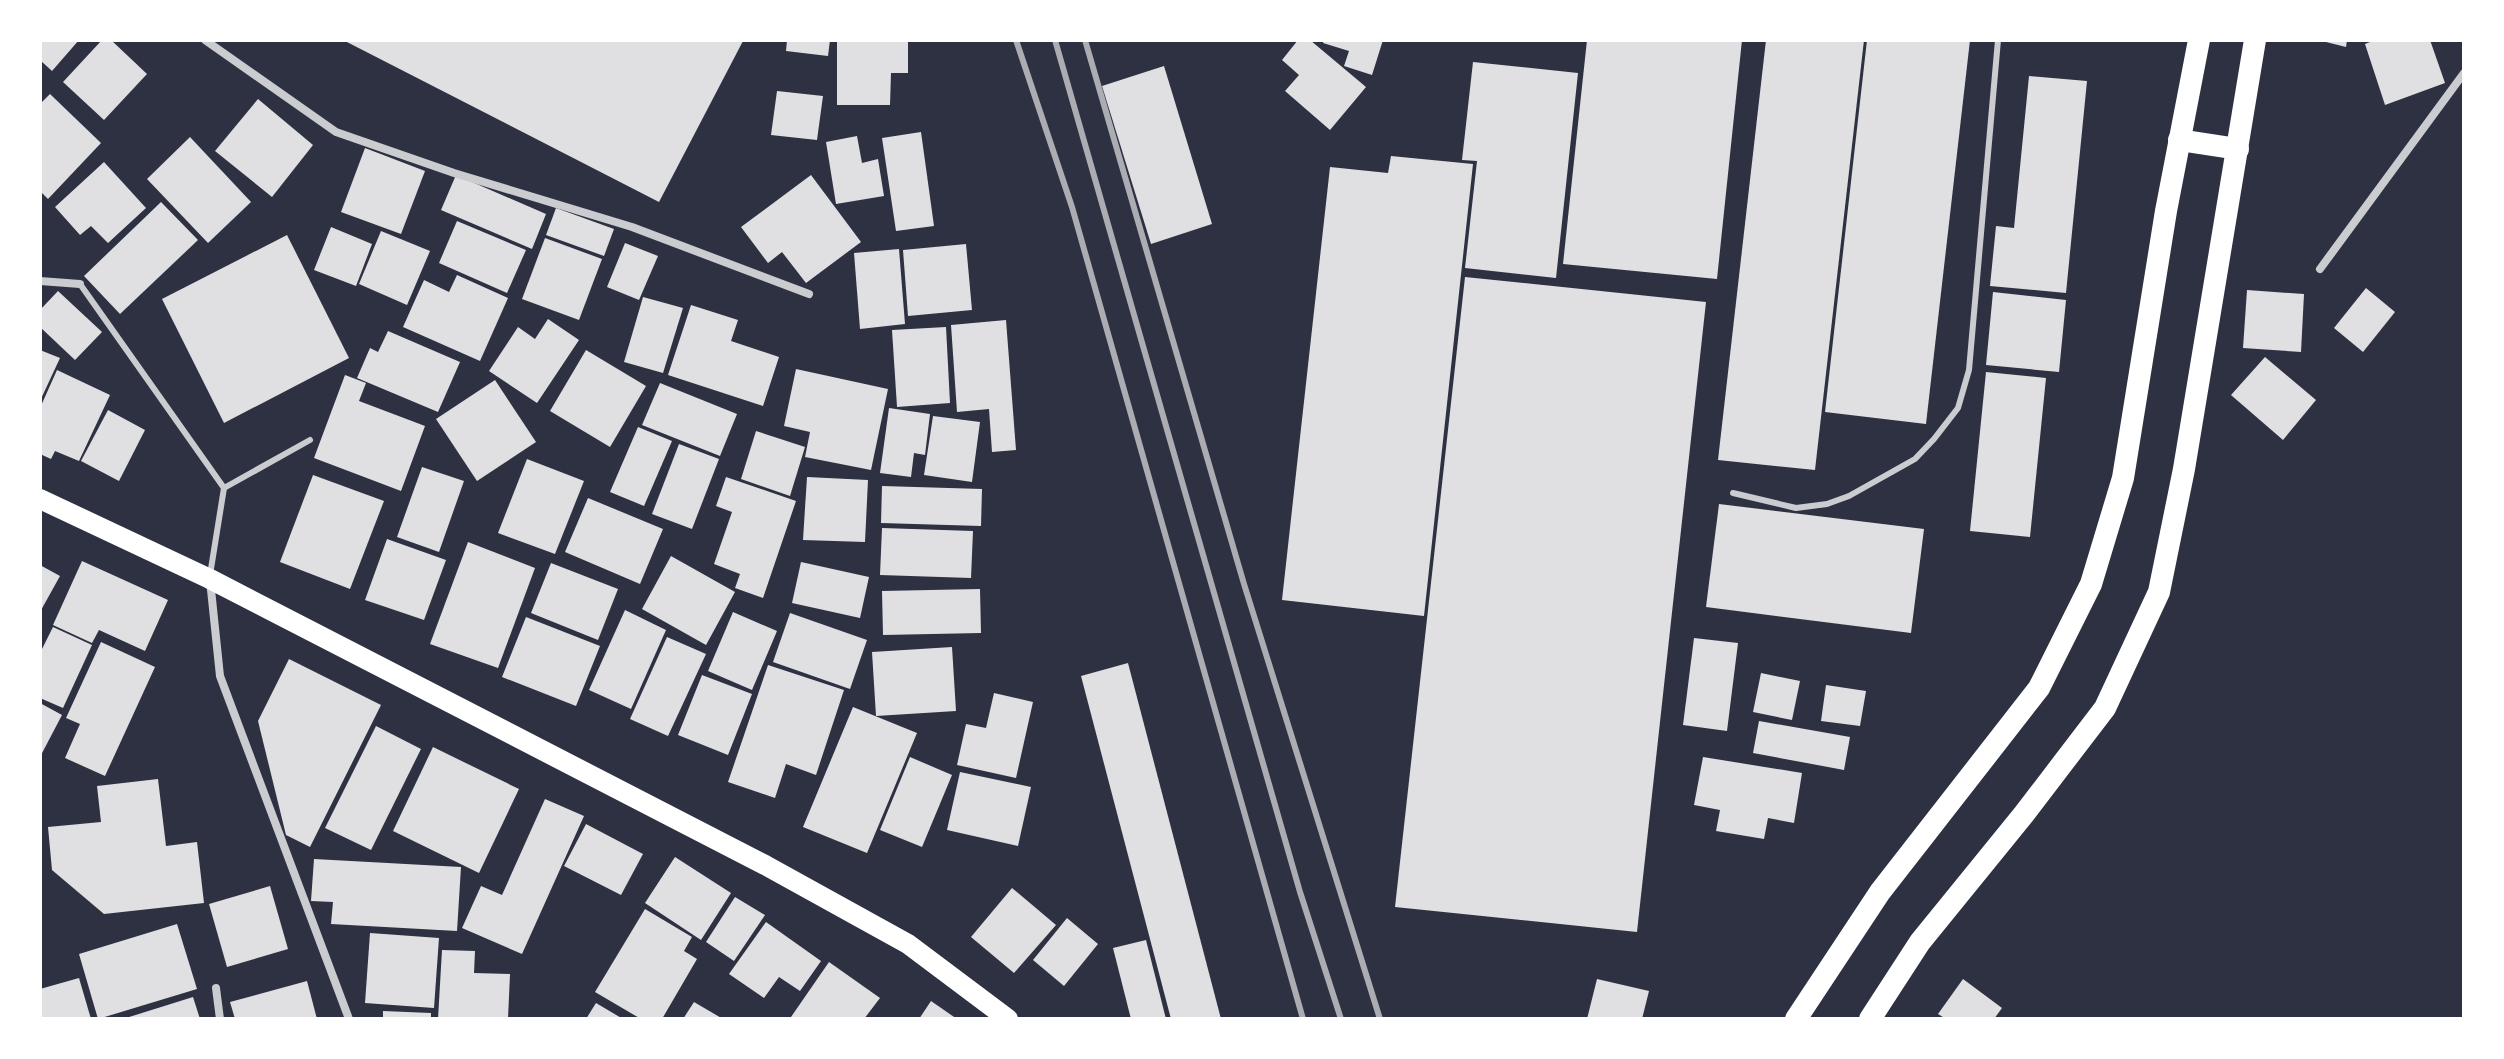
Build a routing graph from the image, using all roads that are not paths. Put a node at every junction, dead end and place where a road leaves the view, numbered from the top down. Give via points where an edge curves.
1 (205, 40) edge
2 (1998, 40) edge
3 (2199, 40) edge
4 (2255, 40) edge
5 (2464, 73) edge
6 (2179, 140) junction
7 (2238, 149) junction
8 (2320, 269) dead end
9 (40, 281) edge
10 (80, 284) joint
11 (809, 294) dead end
12 (310, 440) dead end
13 (224, 488) junction
14 (1733, 493) dead end
15 (40, 499) edge
16 (210, 579) junction
17 (216, 988) dead end
18 (220, 1019) edge
19 (349, 1019) edge
20 (1008, 1019) edge
21 (1796, 1019) edge
22 (1870, 1019) edge

1 - 11 street via 336,132 632,227
2 - 14 lane via 1969,370 1958,408 1915,459 1838,500 1796,508
3 - 6 highway
4 - 7 highway
5 - 8 street
6 - 7 highway
6 - 21 highway via 2123,478 2091,584 2039,688 1880,892
7 - 22 highway via 2159,592 2105,708 1920,942
9 - 10 street
10 - 13 lane
12 - 13 lane
13 - 16 lane
15 - 16 main road
16 - 19 street via 220,676
16 - 20 main road via 778,872 908,944
17 - 18 street

